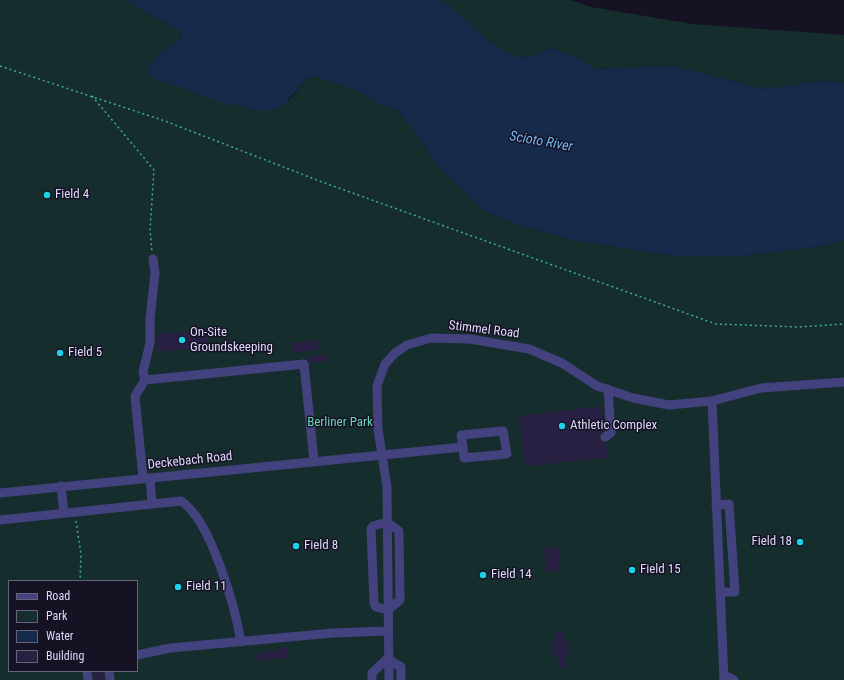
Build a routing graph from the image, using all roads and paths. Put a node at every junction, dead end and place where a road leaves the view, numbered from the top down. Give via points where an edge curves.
1 (0, 66) edge
2 (92, 96) junction
3 (153, 259) joint
4 (844, 324) edge
5 (145, 380) junction
6 (844, 382) edge
7 (608, 390) junction
8 (712, 401) junction
9 (605, 437) dead end
10 (463, 447) junction
11 (382, 454) junction
12 (314, 461) junction
13 (146, 478) junction
14 (61, 486) junction
15 (0, 493) edge
16 (152, 504) junction
17 (716, 505) junction
18 (75, 512) junction
19 (64, 513) junction
20 (0, 520) edge
21 (387, 522) junction
22 (80, 580) edge
23 (720, 592) junction
24 (388, 610) junction
25 (388, 632) junction
26 (241, 642) junction
27 (138, 655) edge
28 (389, 659) junction
29 (724, 678) edge
30 (372, 680) edge
31 (389, 680) edge
32 (401, 680) edge
33 (734, 680) edge

1 - 2 path
2 - 3 path via 154,170 150,230
2 - 4 path via 165,121 336,188 716,324 799,328
3 - 5 street via 155,273 150,343 143,372
5 - 12 street via 304,364
5 - 13 street via 135,396
6 - 8 street, Stimmel Road via 762,388
7 - 8 street, Stimmel Road via 633,398 669,404
7 - 9 street via 611,433
7 - 11 street, Stimmel Road via 562,363 529,349 470,339 431,338 418,341 395,353 384,364 380,376 376,412
8 - 17 street
10 - 10 street via 464,458 507,454 503,431 462,435
10 - 11 street, Deckebach Road
11 - 12 street, Deckebach Road
11 - 21 street, Stimmel Road via 387,487
12 - 13 street, Deckebach Road
13 - 14 street, Deckebach Road
13 - 16 street
14 - 15 street, Deckebach Road
14 - 19 street
16 - 18 street
16 - 26 street via 181,501 190,506 210,542 228,589
17 - 23 street
17 - 23 street via 729,504 734,592
18 - 19 street
18 - 22 path via 81,554
19 - 20 street
21 - 24 street, Stimmel Road
21 - 24 street via 371,528 374,604
23 - 29 street
24 - 25 street, Stimmel Road
25 - 26 street via 333,633
25 - 28 street, Stimmel Road
26 - 27 street via 170,648
28 - 30 street via 372,672
28 - 31 street, Stimmel Road
28 - 32 street via 401,668
29 - 33 street

